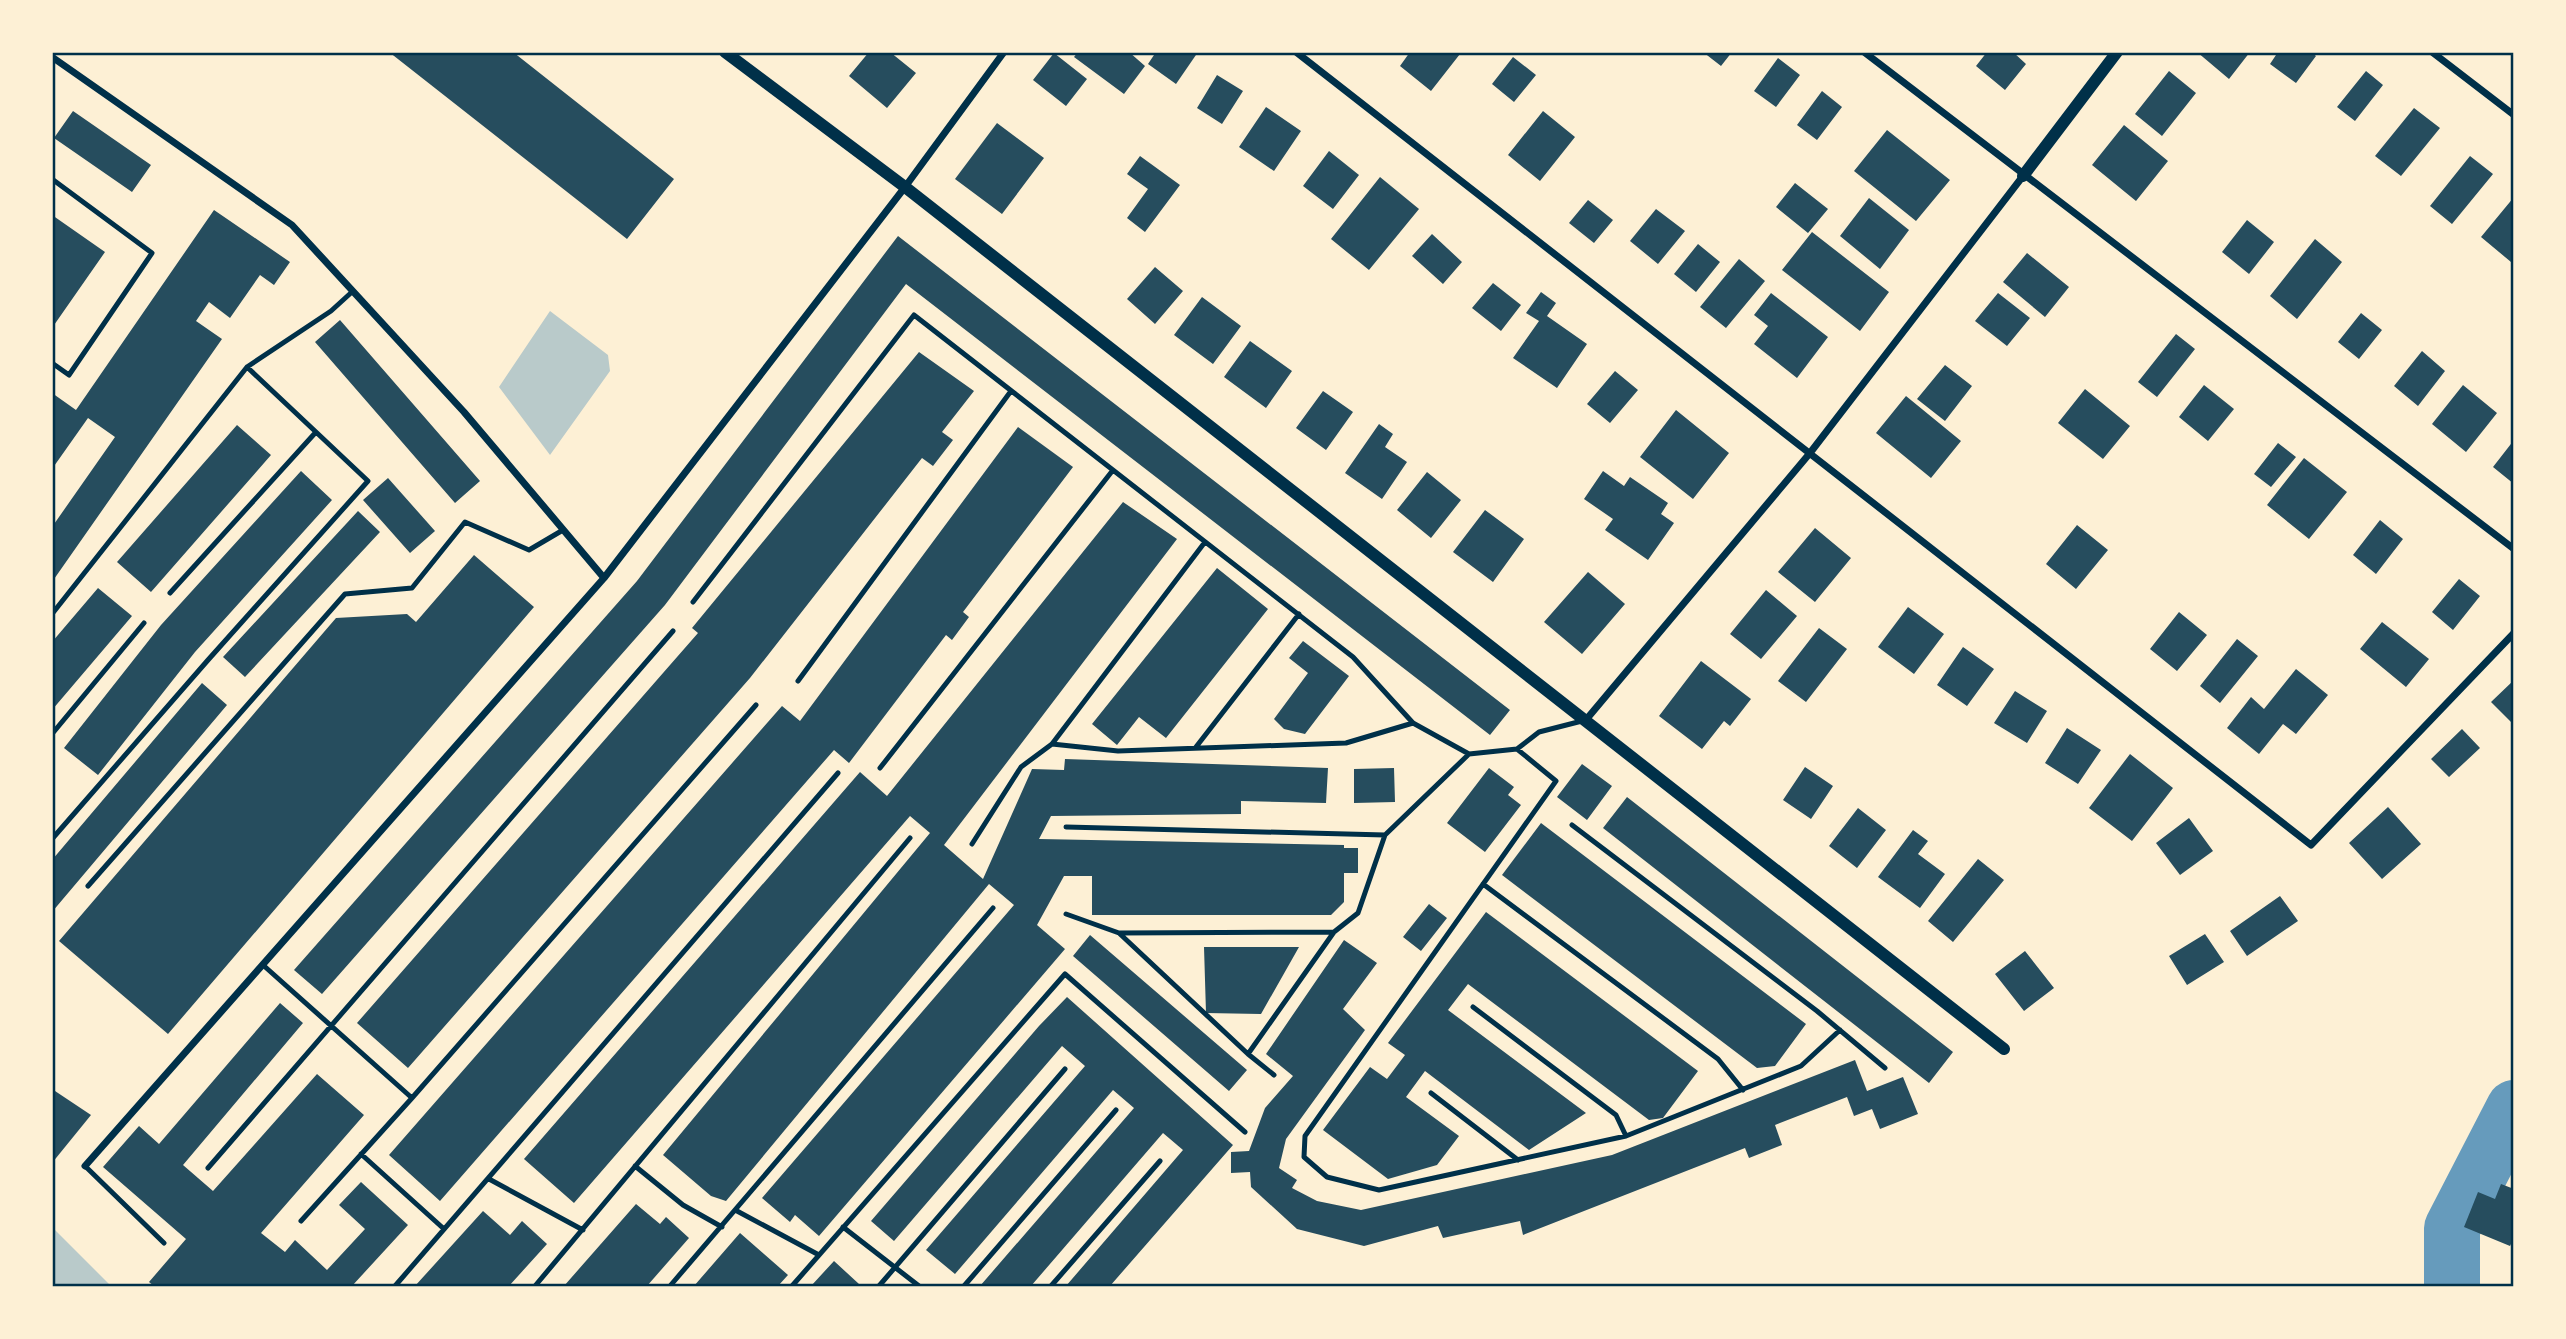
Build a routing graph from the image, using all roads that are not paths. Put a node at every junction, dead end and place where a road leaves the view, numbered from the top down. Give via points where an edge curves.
1 (725, 52) edge
2 (1004, 52) edge
3 (1296, 52) edge
4 (1864, 52) edge
5 (2117, 52) edge
6 (2432, 52) edge
7 (52, 57) edge
8 (2514, 116) edge
9 (2023, 176) junction
10 (52, 179) edge
11 (905, 187) junction
12 (353, 291) junction
13 (52, 363) edge
14 (247, 367) junction
15 (1012, 391) junction
16 (316, 432) junction
17 (1810, 453) junction
18 (1113, 470) junction
19 (563, 530) junction
20 (1206, 542) junction
21 (2514, 549) edge
22 (604, 578) junction
23 (170, 593) dead end
24 (693, 602) dead end
25 (52, 614) edge
26 (1298, 614) junction
27 (144, 623) dead end
28 (673, 631) dead end
29 (2514, 633) edge
30 (798, 681) dead end
31 (756, 705) dead end
32 (1585, 721) junction
33 (1413, 723) junction
34 (52, 734) edge
35 (1052, 744) junction
36 (1195, 748) junction
37 (1517, 749) junction
38 (1469, 754) junction
39 (880, 768) dead end
40 (838, 773) dead end
41 (1572, 825) dead end
42 (1066, 827) dead end
43 (1385, 835) junction
44 (910, 838) dead end
45 (52, 839) edge
46 (972, 845) dead end
47 (1483, 884) junction
48 (88, 886) dead end
49 (993, 908) dead end
50 (1066, 914) dead end
51 (1334, 932) junction
52 (1119, 933) junction
53 (263, 965) junction
54 (1473, 1007) dead end
55 (332, 1024) junction
56 (1840, 1030) junction
57 (2004, 1049) dead end
58 (1248, 1054) junction
59 (1885, 1068) dead end
60 (1065, 1069) dead end
61 (1274, 1075) dead end
62 (1743, 1090) junction
63 (1431, 1093) dead end
64 (412, 1098) junction
65 (1115, 1110) dead end
66 (1245, 1132) dead end
67 (1626, 1136) junction
68 (361, 1154) junction
69 (1518, 1160) junction
70 (1160, 1161) dead end
71 (85, 1166) joint
72 (635, 1167) junction
73 (208, 1168) dead end
74 (489, 1178) junction
75 (737, 1211) junction
76 (300, 1221) dead end
77 (722, 1227) junction
78 (843, 1227) junction
79 (444, 1229) junction
80 (583, 1230) junction
81 (164, 1243) dead end
82 (820, 1255) junction
83 (895, 1269) junction
84 (395, 1286) edge
85 (535, 1286) edge
86 (670, 1286) edge
87 (792, 1286) edge
88 (879, 1286) edge
89 (919, 1286) edge
90 (964, 1286) edge
91 (1051, 1286) edge

1 - 11 street
2 - 11 street
3 - 17 street
4 - 9 street
5 - 9 street
6 - 8 street
7 - 12 street via 292,225
9 - 17 street
9 - 21 street
10 - 13 lane via 152,253 69,375
11 - 22 street
11 - 32 street
12 - 14 lane
12 - 19 street via 464,412
14 - 16 lane
14 - 25 lane
15 - 18 lane
15 - 24 lane via 914,315
15 - 30 lane
16 - 23 lane
16 - 45 lane via 368,481
17 - 29 street via 2311,845
17 - 32 street
18 - 20 lane
18 - 39 lane
19 - 22 street
19 - 48 lane via 529,550 465,522 412,588 345,594
20 - 26 lane
20 - 35 lane
22 - 53 street
26 - 33 lane via 1353,657
26 - 36 lane
27 - 34 lane
28 - 55 lane
31 - 64 lane
32 - 37 lane via 1539,732
32 - 57 street
33 - 36 lane via 1346,743
33 - 38 lane
35 - 36 lane via 1118,751
35 - 46 lane via 1021,767
37 - 38 lane
37 - 47 lane via 1556,781
38 - 43 lane
40 - 74 lane
41 - 56 lane
42 - 43 lane
43 - 51 lane via 1358,913
44 - 72 lane
47 - 62 lane via 1718,1059
47 - 69 lane via 1305,1136 1304,1157 1327,1177 1379,1190
49 - 75 lane
50 - 52 lane
51 - 52 lane
51 - 58 lane
52 - 58 lane
53 - 55 lane
53 - 71 street
54 - 67 lane via 1616,1115
55 - 64 lane
55 - 73 lane
56 - 59 lane
56 - 62 lane via 1801,1066
58 - 61 lane
60 - 83 lane
62 - 67 lane
63 - 69 lane
64 - 68 lane
65 - 90 lane
66 - 78 lane via 1065,974
67 - 69 lane
68 - 76 lane
68 - 79 lane
70 - 91 lane
71 - 81 lane
72 - 77 lane via 682,1205
72 - 80 lane
74 - 79 lane
74 - 80 lane
75 - 77 lane
75 - 82 lane
77 - 86 lane
78 - 82 lane
78 - 83 lane
79 - 84 lane
80 - 85 lane
82 - 87 lane
83 - 88 lane
83 - 89 lane

